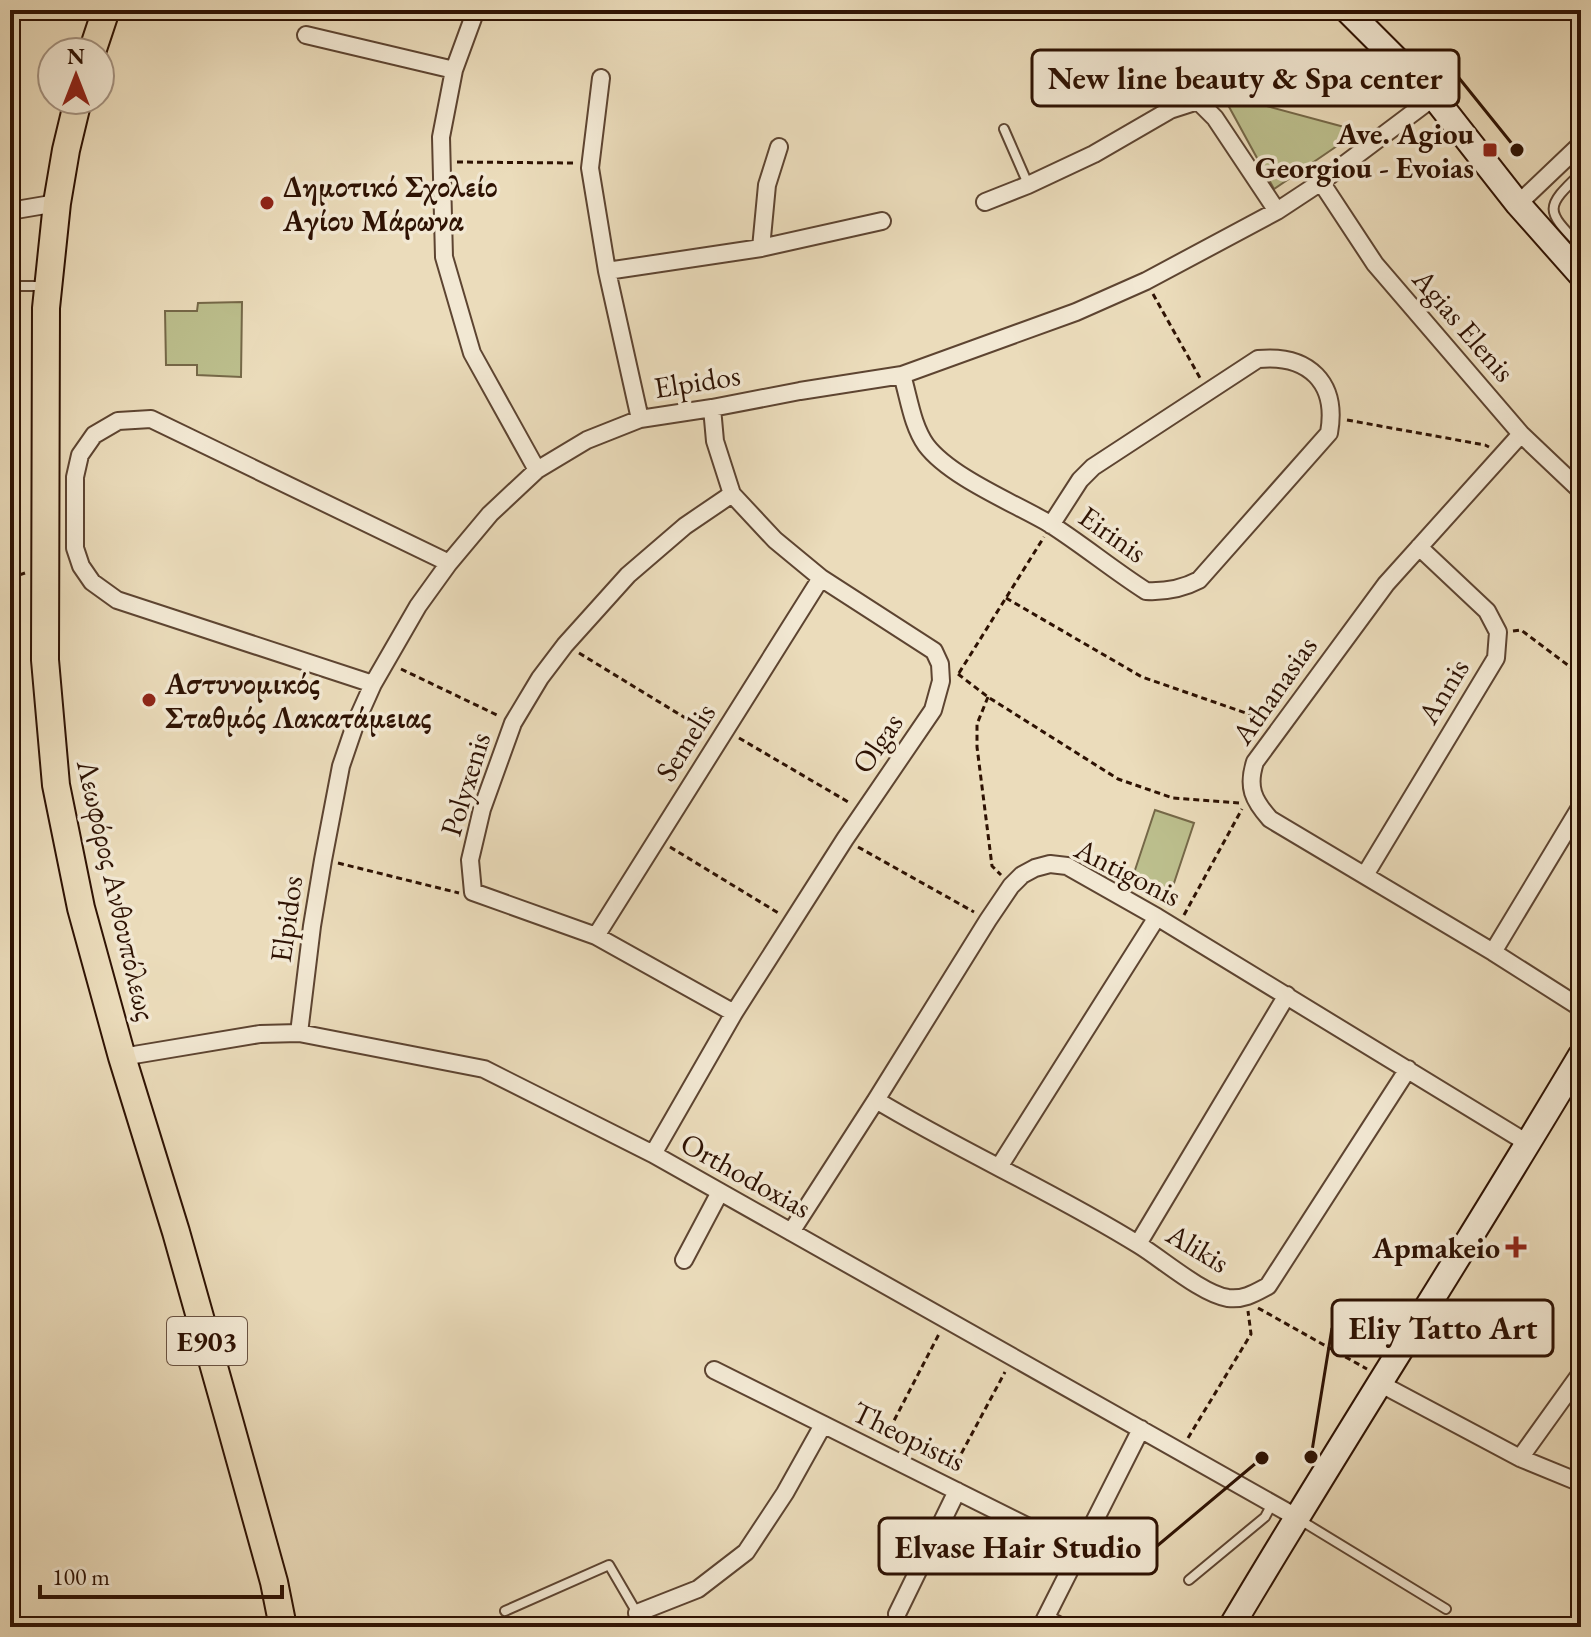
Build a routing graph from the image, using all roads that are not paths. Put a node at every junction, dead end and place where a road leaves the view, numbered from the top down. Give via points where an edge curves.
1 (106, 10) edge
2 (476, 10) edge
3 (1347, 10) edge
4 (306, 35) dead end
5 (97, 36) edge
6 (454, 70) junction
7 (601, 78) dead end
8 (1434, 97) junction
9 (74, 116) edge
10 (1004, 129) dead end
11 (1581, 144) edge
12 (779, 147) dead end
13 (1581, 173) edge
14 (1321, 182) junction
15 (1028, 185) junction
16 (985, 202) dead end
17 (57, 203) junction
18 (1518, 204) junction
19 (10, 211) edge
20 (1277, 211) junction
21 (882, 221) dead end
22 (1581, 247) edge
23 (761, 248) junction
24 (607, 271) junction
25 (1581, 275) edge
26 (10, 286) edge
27 (48, 286) junction
28 (902, 375) junction
29 (712, 408) junction
30 (640, 419) junction
31 (1521, 434) junction
32 (537, 470) junction
33 (1581, 491) edge
34 (732, 494) junction
35 (1051, 525) junction
36 (1419, 547) junction
37 (449, 563) junction
38 (821, 578) junction
39 (373, 684) junction
40 (1581, 806) edge
41 (1365, 875) junction
42 (1157, 917) junction
43 (596, 936) junction
44 (1493, 952) junction
45 (1287, 995) junction
46 (1581, 1008) edge
47 (734, 1013) junction
48 (299, 1033) junction
49 (1581, 1055) edge
50 (122, 1057) junction
51 (1408, 1069) junction
52 (876, 1100) junction
53 (1529, 1144) junction
54 (653, 1154) junction
55 (999, 1167) junction
56 (720, 1192) junction
57 (791, 1232) junction
58 (1138, 1244) junction
59 (684, 1260) dead end
60 (714, 1370) dead end
61 (1581, 1373) edge
62 (1381, 1380) junction
63 (823, 1425) junction
64 (1141, 1429) junction
65 (1520, 1458) junction
66 (1581, 1483) edge
67 (950, 1488) junction
68 (1272, 1504) junction
69 (1296, 1517) junction
70 (1079, 1552) junction
71 (1189, 1580) dead end
72 (1446, 1609) dead end
73 (505, 1611) dead end
74 (637, 1613) joint
75 (897, 1614) dead end
76 (1044, 1623) edge
77 (283, 1627) edge
78 (1062, 1627) edge
79 (1231, 1627) edge

1 - 5 main road
2 - 6 street
3 - 8 main road
4 - 6 street
6 - 32 street via 441,137 444,257 472,353
7 - 24 street via 591,163
8 - 14 street, Elpidos
8 - 18 main road
9 - 17 main road, Λεωφόρος Ανθουπόλεως / E903
10 - 15 lane
11 - 18 street
12 - 23 street via 767,185
13 - 22 lane via 1552,204 1553,215
14 - 20 street, Elpidos
14 - 31 street, Agias Elenis via 1375,264
15 - 16 street
15 - 20 street via 1170,110 1198,101
17 - 19 street
17 - 27 main road, Λεωφόρος Ανθουπόλεως / E903
18 - 25 main road
20 - 28 street, Elpidos via 1076,312
21 - 23 street
23 - 24 street
24 - 30 street
26 - 27 lane
27 - 50 main road, Λεωφόρος Ανθουπόλεως / E903 via 45,660 56,785 81,908
28 - 29 street, Elpidos
28 - 35 street, Eirinis via 917,428 934,454
29 - 30 street, Elpidos
29 - 34 street via 715,441
30 - 32 street, Elpidos via 587,440
31 - 33 street, Agias Elenis
31 - 36 street, Athanasias
32 - 37 street, Elpidos
34 - 38 street
34 - 43 street, Polyxenis via 628,575 565,645 513,723 482,809 470,860 473,892
35 - 35 street, Eirinis via 1093,467 1258,359 1299,362 1324,386 1332,417 1329,433 1199,580 1185,588 1146,591
36 - 41 street, Annis via 1487,611 1498,632 1496,658
36 - 41 street, Athanasias via 1281,725 1251,776 1258,805 1270,819
37 - 39 street, Elpidos
37 - 39 street via 151,419 118,421 94,435 80,455 75,548 92,582 117,600
38 - 43 street, Semelis
38 - 47 street, Olgas via 934,651 941,681 933,710
39 - 48 street, Elpidos via 341,766
40 - 44 street
41 - 44 street, Athanasias
42 - 45 street, Antigonis
42 - 52 street, Antigonis via 1067,866 1050,864 1022,875 988,920
42 - 55 street
43 - 47 street
44 - 46 street, Athanasias
45 - 51 street, Antigonis
45 - 58 street
47 - 54 street, Olgas
48 - 50 street, Orthodoxias via 260,1034
48 - 54 street, Orthodoxias via 484,1069
49 - 53 main road
50 - 77 main road, Λεωφόρος Ανθουπόλεως / E903 via 234,1435
51 - 53 street, Antigonis
51 - 58 street, Alikis via 1268,1286 1247,1297 1228,1298 1210,1292
52 - 55 street, Alikis
52 - 57 street, Antigonis
53 - 62 main road
54 - 56 street, Orthodoxias
55 - 58 street, Alikis
56 - 57 street, Orthodoxias
56 - 59 street
57 - 64 street, Orthodoxias
60 - 63 street, Theopistis
61 - 65 street
62 - 65 street
62 - 69 main road
63 - 67 street, Theopistis
63 - 74 street via 746,1552 698,1589
64 - 68 street, Orthodoxias
64 - 70 street
65 - 66 street
67 - 70 street, Theopistis
67 - 75 street
68 - 69 street, Orthodoxias
68 - 71 lane via 1265,1517
69 - 72 lane
69 - 79 main road
70 - 76 street
73 - 74 lane via 609,1565
76 - 78 street

